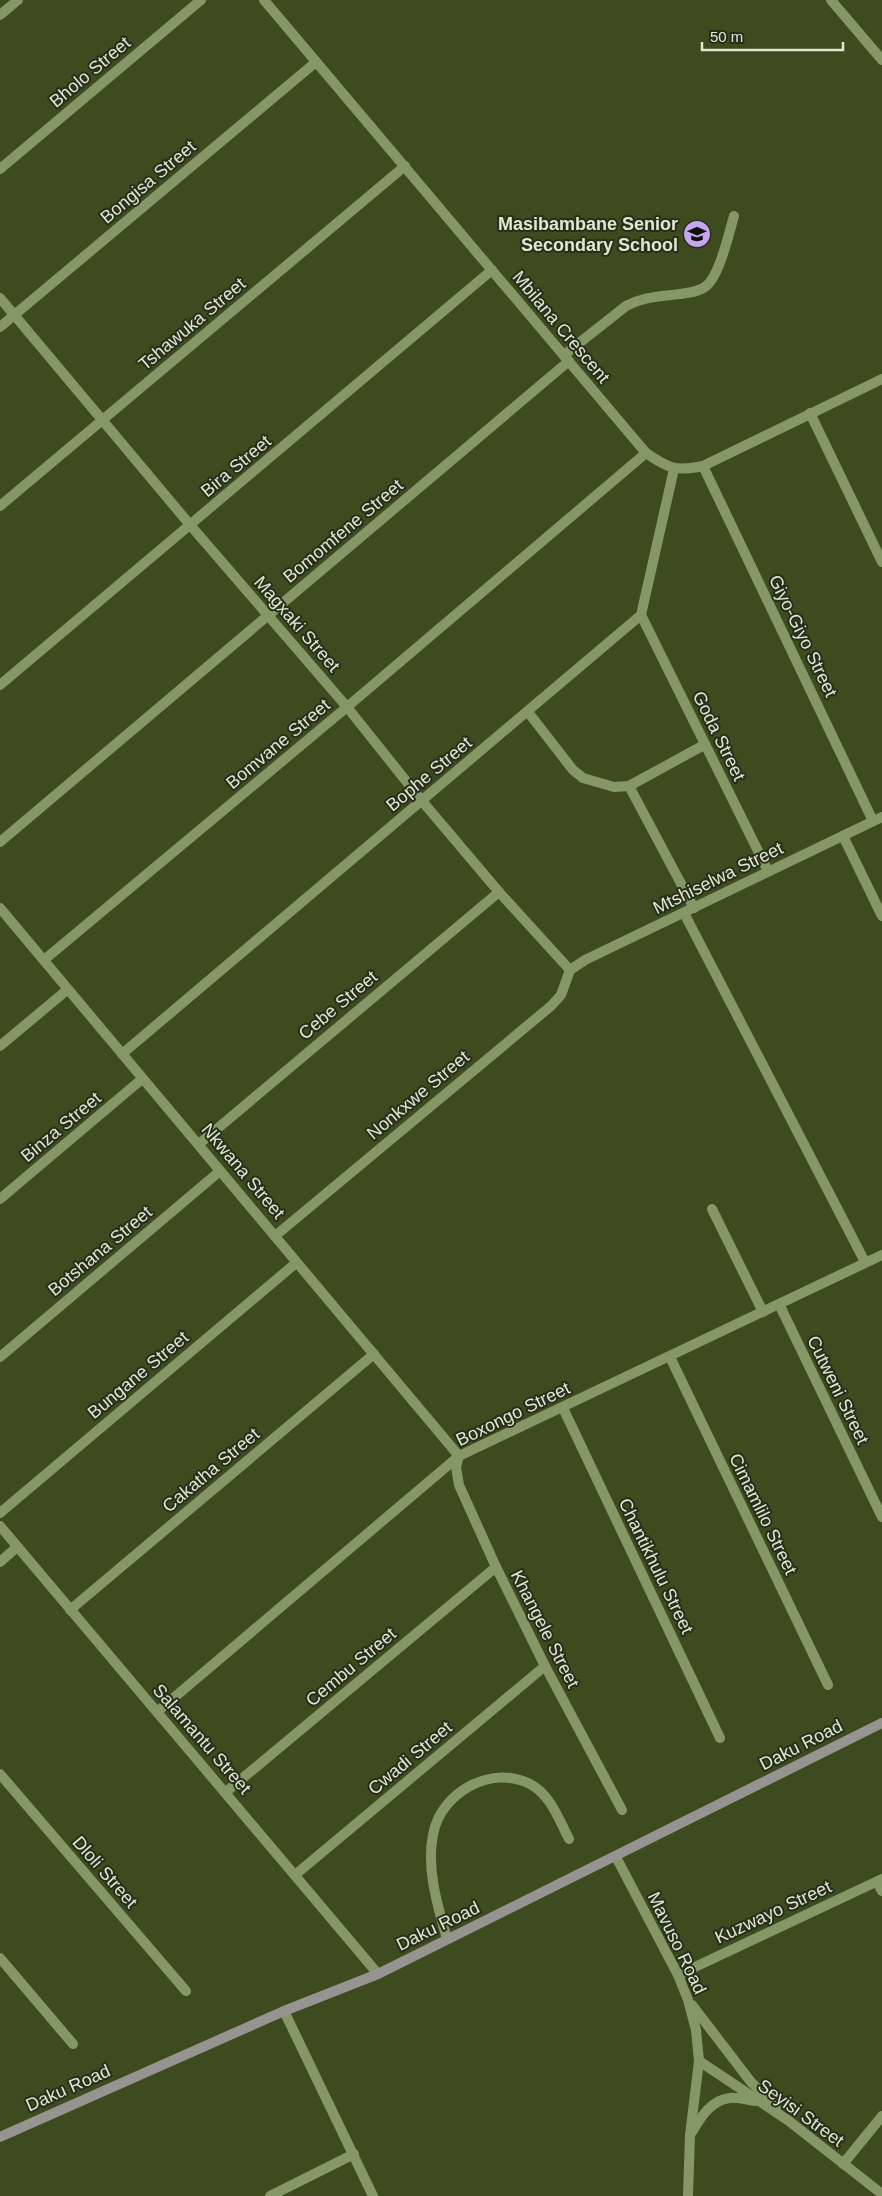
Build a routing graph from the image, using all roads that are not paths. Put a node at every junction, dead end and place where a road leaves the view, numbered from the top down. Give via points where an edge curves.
1 (18, 0) edge
2 (201, 0) edge
3 (264, 0) edge
4 (831, 0) edge
5 (0, 15) edge
6 (882, 60) edge
7 (316, 62) junction
8 (405, 166) junction
9 (0, 170) edge
10 (734, 216) dead end
11 (492, 270) junction
12 (0, 298) edge
13 (14, 315) junction
14 (0, 327) edge
15 (567, 358) junction
16 (882, 379) edge
17 (810, 413) junction
18 (102, 420) junction
19 (646, 453) junction
20 (702, 466) junction
21 (674, 469) junction
22 (0, 506) edge
23 (191, 526) junction
24 (882, 562) edge
25 (641, 615) junction
26 (268, 616) junction
27 (0, 685) edge
28 (347, 707) junction
29 (528, 712) junction
30 (704, 745) junction
31 (630, 786) junction
32 (422, 801) junction
33 (878, 819) edge
34 (843, 836) junction
35 (0, 842) edge
36 (768, 872) junction
37 (499, 892) junction
38 (0, 908) edge
39 (694, 908) junction
40 (684, 913) junction
41 (882, 916) edge
42 (44, 960) junction
43 (570, 970) junction
44 (67, 990) junction
45 (0, 1046) edge
46 (122, 1054) junction
47 (142, 1079) junction
48 (199, 1144) junction
49 (220, 1171) junction
50 (0, 1199) edge
51 (712, 1208) dead end
52 (275, 1236) junction
53 (882, 1254) edge
54 (865, 1262) junction
55 (296, 1263) junction
56 (779, 1304) junction
57 (762, 1312) junction
58 (374, 1354) junction
59 (0, 1357) edge
60 (670, 1357) junction
61 (563, 1408) junction
62 (459, 1456) junction
63 (0, 1513) edge
64 (882, 1517) edge
65 (0, 1526) edge
66 (18, 1547) junction
67 (0, 1562) edge
68 (496, 1567) junction
69 (70, 1610) junction
70 (545, 1666) junction
71 (828, 1685) dead end
72 (157, 1712) junction
73 (882, 1723) edge
74 (720, 1738) dead end
75 (0, 1774) edge
76 (226, 1792) junction
77 (622, 1810) dead end
78 (569, 1839) dead end
79 (616, 1857) junction
80 (295, 1875) junction
81 (880, 1884) edge
82 (447, 1940) junction
83 (0, 1958) edge
84 (378, 1974) junction
85 (678, 1975) junction
86 (186, 1991) dead end
87 (688, 2000) junction
88 (284, 2011) junction
89 (73, 2044) dead end
90 (699, 2060) junction
91 (758, 2101) junction
92 (882, 2116) edge
93 (789, 2121) junction
94 (690, 2135) junction
95 (0, 2137) edge
96 (354, 2154) junction
97 (843, 2164) junction
98 (882, 2194) edge
99 (270, 2196) edge
100 (373, 2196) edge
101 (688, 2196) edge

1 - 5 street
2 - 9 street, Bholo Street
3 - 7 street, Mbilana Crescent
4 - 6 street
7 - 8 street, Mbilana Crescent
7 - 13 street, Bongisa Street
8 - 11 street, Mbilana Crescent
8 - 18 street, Tshawuka Street
10 - 15 street, Bomomfene Street via 723,255 708,285 703,289 636,301 626,306
11 - 15 street, Mbilana Crescent
11 - 23 street, Bira Street
12 - 13 street, Magxaki Street
13 - 14 street, Bongisa Street
13 - 18 street, Magxaki Street
15 - 19 street, Mbilana Crescent
15 - 26 street, Bomomfene Street
16 - 17 street
17 - 20 street
17 - 24 street
18 - 22 street, Tshawuka Street
18 - 23 street, Magxaki Street
19 - 21 street, Mbilana Crescent
19 - 28 street, Bomvane Street
20 - 21 street
20 - 33 street, Giyo-Giyo Street
21 - 25 street
23 - 26 street, Magxaki Street
23 - 27 street, Bira Street
25 - 29 street, Bophe Street
25 - 30 street, Goda Street
26 - 28 street, Magxaki Street
26 - 35 street, Bomomfene Street
28 - 32 street, Magxaki Street
28 - 42 street, Bomvane Street
29 - 31 street via 573,770 583,778 614,787
29 - 32 street, Bophe Street
30 - 31 street
30 - 36 street, Goda Street
31 - 39 street
32 - 37 street, Magxaki Street
32 - 46 street, Bophe Street
33 - 34 street, Mtshiselwa Street
34 - 36 street, Mtshiselwa Street
34 - 41 street
36 - 39 street, Mtshiselwa Street
37 - 43 street, Magxaki Street
37 - 48 street, Cebe Street
38 - 42 street, Nkwana Street
39 - 40 street, Mtshiselwa Street
40 - 43 street, Mtshiselwa Street
40 - 54 street
42 - 44 street, Nkwana Street
43 - 52 street, Nonkxwe Street via 551,1006
44 - 45 street
44 - 46 street, Nkwana Street
46 - 47 street, Nkwana Street
47 - 48 street, Nkwana Street
47 - 50 street, Binza Street
48 - 49 street, Nkwana Street
49 - 52 street, Nkwana Street
49 - 59 street, Botshana Street
51 - 57 street
52 - 55 street, Nkwana Street
53 - 54 street, Boxongo Street
54 - 56 street, Boxongo Street
55 - 58 street, Nkwana Street
55 - 63 street, Bungane Street
56 - 57 street, Boxongo Street
56 - 64 street, Cutweni Street
57 - 60 street, Boxongo Street
58 - 62 street, Nkwana Street
58 - 69 street, Cakatha Street
60 - 61 street, Boxongo Street
60 - 71 street, Cimamlilo Street
61 - 62 street, Boxongo Street
61 - 74 street, Chantikhulu Street
62 - 68 street, Khangele Street via 456,1467 459,1485
62 - 72 street, Boxongo Street
65 - 66 street, Salamantu Street
66 - 67 street
66 - 69 street, Salamantu Street
68 - 70 street, Khangele Street
68 - 76 street, Cembu Street
69 - 72 street, Salamantu Street
70 - 77 street, Khangele Street
70 - 80 street, Cwadi Street
72 - 76 street, Salamantu Street
73 - 79 main road, Daku Road
75 - 86 street, Dloli Street
76 - 80 street, Salamantu Street
78 - 82 street via 553,1806 530,1784 507,1778 483,1780 460,1790 442,1810 433,1834 432,1866
79 - 82 main road, Daku Road
79 - 85 street, Mavuso Road
80 - 84 street, Salamantu Street
81 - 85 street, Kuzwayo Street
82 - 84 main road, Daku Road
83 - 89 street
84 - 88 main road, Daku Road
85 - 87 street, Mavuso Road
87 - 90 street, Mavuso Road
87 - 93 street via 751,2082
88 - 95 main road, Daku Road
88 - 96 street
90 - 91 street, Seyisi Street
90 - 94 street, Mavuso Road
91 - 93 street, Seyisi Street
91 - 94 street via 730,2098 718,2102 701,2117
92 - 97 street
93 - 97 street, Seyisi Street
94 - 101 street, Mavuso Road
96 - 99 street
96 - 100 street
97 - 98 street, Seyisi Street

